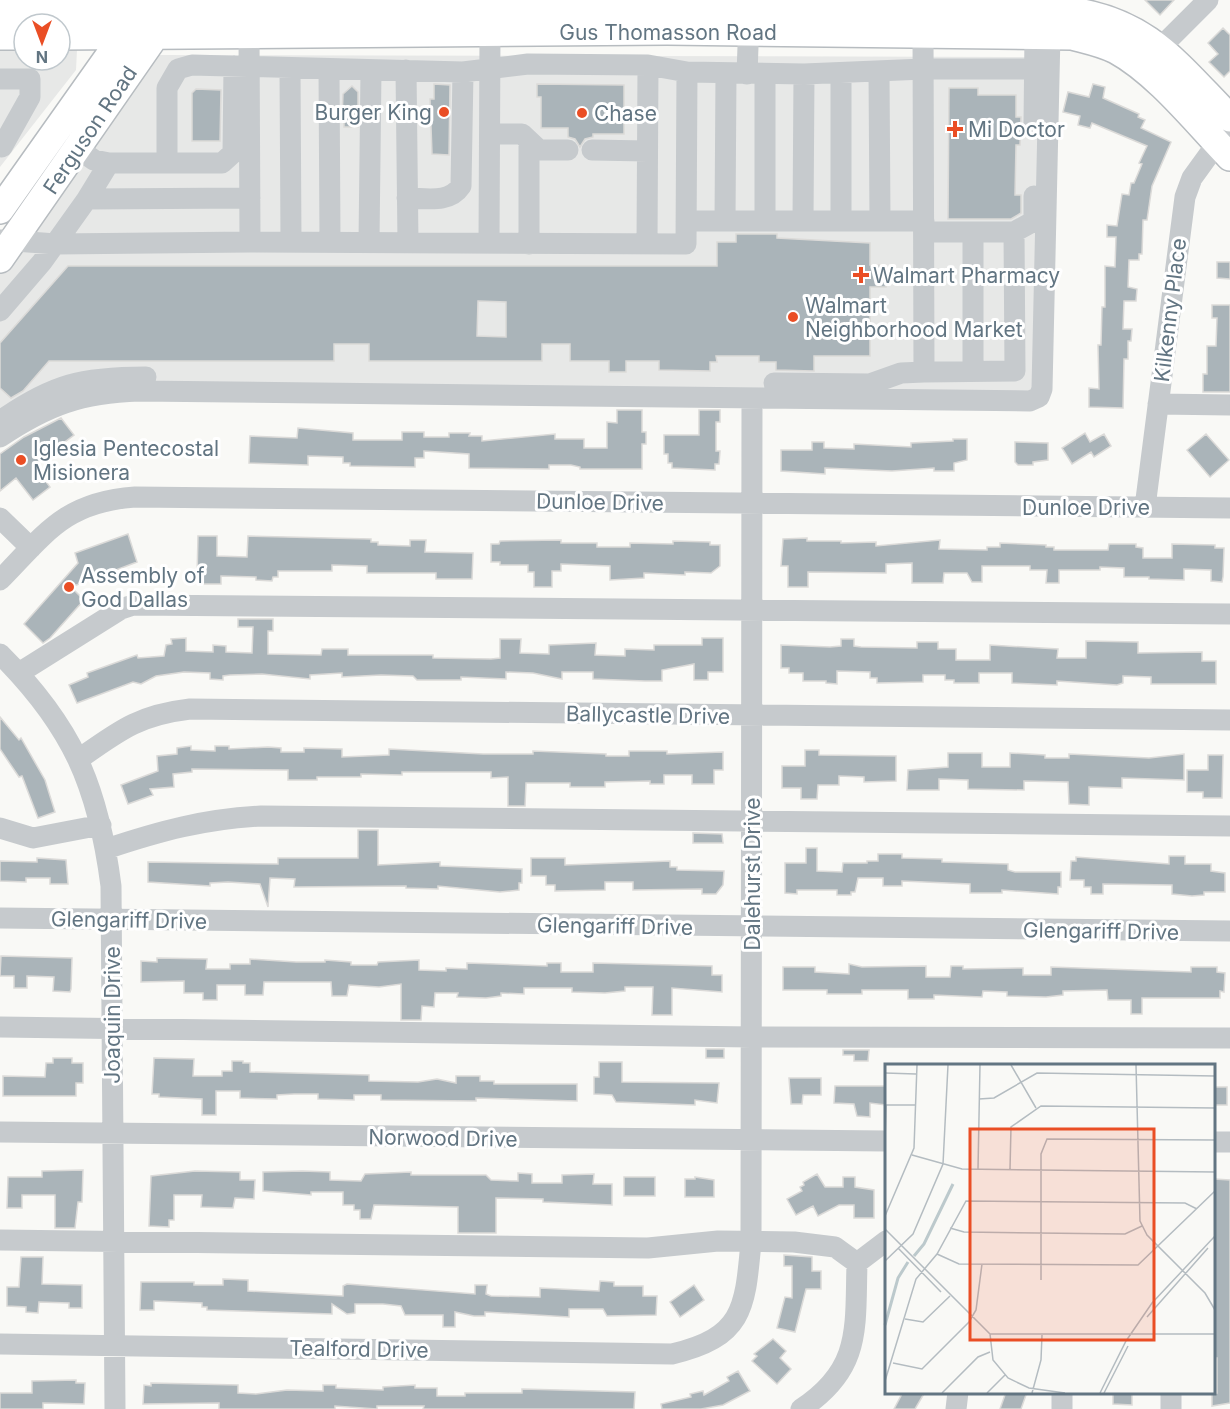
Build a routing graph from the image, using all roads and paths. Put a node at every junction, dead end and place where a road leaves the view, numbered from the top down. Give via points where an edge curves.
1 (1208, 0) edge
2 (74, 5) edge
3 (110, 5) edge
4 (145, 5) edge
5 (176, 5) edge
6 (281, 5) edge
7 (369, 5) edge
8 (638, 5) edge
9 (714, 5) edge
10 (873, 5) edge
11 (988, 5) edge
12 (1100, 8) edge
13 (0, 10) edge
14 (749, 14) edge
15 (922, 14) edge
16 (490, 15) edge
17 (249, 33) junction
18 (157, 34) junction
19 (1043, 34) junction
20 (125, 35) junction
21 (72, 36) edge
22 (1093, 41) junction
23 (1160, 48) junction
24 (648, 65) junction
25 (242, 67) junction
26 (924, 69) junction
27 (1034, 69) junction
28 (290, 70) junction
29 (329, 70) junction
30 (371, 70) junction
31 (406, 70) junction
32 (489, 70) junction
33 (463, 72) junction
34 (687, 72) junction
35 (879, 72) junction
36 (842, 73) junction
37 (726, 74) junction
38 (756, 74) junction
39 (804, 74) junction
40 (0, 79) edge
41 (1230, 118) edge
42 (490, 134) junction
43 (529, 141) junction
44 (1225, 142) edge
45 (1, 147) edge
46 (78, 149) junction
47 (568, 150) dead end
48 (592, 150) dead end
49 (647, 151) junction
50 (109, 164) junction
51 (167, 164) junction
52 (34, 167) junction
53 (250, 198) junction
54 (407, 198) junction
55 (87, 199) junction
56 (0, 210) edge
57 (686, 221) junction
58 (725, 221) junction
59 (765, 221) junction
60 (803, 221) junction
61 (841, 221) junction
62 (880, 221) junction
63 (924, 227) junction
64 (973, 232) junction
65 (1014, 232) junction
66 (249, 242) junction
67 (291, 242) junction
68 (330, 242) junction
69 (369, 242) junction
70 (408, 243) junction
71 (489, 243) junction
72 (56, 244) junction
73 (530, 244) junction
74 (647, 244) junction
75 (5, 247) edge
76 (0, 311) edge
77 (973, 371) junction
78 (924, 372) junction
79 (752, 398) junction
80 (1158, 404) junction
81 (1230, 405) edge
82 (0, 421) edge
83 (0, 437) edge
84 (751, 504) junction
85 (1145, 507) junction
86 (1230, 508) edge
87 (3, 527) edge
88 (32, 548) junction
89 (0, 580) edge
90 (751, 610) junction
91 (1230, 614) edge
92 (0, 654) edge
93 (19, 673) junction
94 (752, 717) junction
95 (1230, 720) edge
96 (79, 759) junction
97 (752, 822) junction
98 (101, 825) junction
99 (1230, 826) edge
100 (0, 828) edge
101 (106, 849) junction
102 (0, 918) edge
103 (112, 920) junction
104 (753, 928) junction
105 (1230, 932) edge
106 (0, 1027) edge
107 (112, 1028) junction
108 (752, 1037) junction
109 (1230, 1038) edge
110 (0, 1132) edge
111 (113, 1134) junction
112 (752, 1141) junction
113 (885, 1141) edge
114 (0, 1240) edge
115 (113, 1242) junction
116 (751, 1242) junction
117 (885, 1242) edge
118 (857, 1263) junction
119 (715, 1339) joint
120 (0, 1344) edge
121 (115, 1346) junction
122 (958, 1394) edge
123 (115, 1409) edge
124 (801, 1409) edge
125 (956, 1409) edge

1 - 23 street
2 - 3 main road, Gus Thomasson Road
2 - 13 main road, Gus Thomasson Road
3 - 4 main road, Gus Thomasson Road
4 - 5 main road, Gus Thomasson Road
4 - 20 main road, Ferguson Road
5 - 6 main road, Gus Thomasson Road
5 - 18 main road, Ferguson Road
6 - 7 main road, Gus Thomasson Road
7 - 16 main road, Gus Thomasson Road
8 - 9 main road, Gus Thomasson Road
8 - 16 main road, Gus Thomasson Road
9 - 14 main road, Gus Thomasson Road
10 - 14 main road, Gus Thomasson Road
10 - 15 main road, Gus Thomasson Road
11 - 12 main road, Gus Thomasson Road via 1071,11
11 - 15 main road, Gus Thomasson Road
12 - 22 street
12 - 23 main road, Gus Thomasson Road
14 - 15 main road, Gus Thomasson Road
14 - 16 main road, Gus Thomasson Road
14 - 38 street
15 - 19 main road, Gus Thomasson Road
15 - 26 street
16 - 17 main road, Gus Thomasson Road
16 - 32 street
17 - 18 main road, Gus Thomasson Road
17 - 25 street
18 - 20 main road, Gus Thomasson Road
18 - 46 main road, Ferguson Road
19 - 22 main road, Gus Thomasson Road
19 - 27 street
19 - 79 street via 1039,397 1030,401
20 - 21 main road, Gus Thomasson Road
20 - 52 main road, Ferguson Road
22 - 44 main road, Gus Thomasson Road via 1116,51
23 - 41 main road, Gus Thomasson Road
24 - 32 street via 528,64
24 - 34 street
24 - 49 street
25 - 28 street
25 - 51 street via 230,159 222,163
25 - 51 street via 192,65 178,69 171,78 167,88
25 - 53 street
26 - 27 street
26 - 35 street
26 - 63 street
27 - 65 street via 1034,221
28 - 29 street
28 - 67 street
29 - 30 street
29 - 68 street
30 - 31 street
30 - 69 street
31 - 33 street
31 - 54 street
32 - 33 street
32 - 42 street
33 - 54 street via 460,186 446,198
34 - 37 street
34 - 57 street
35 - 36 street
35 - 62 street
36 - 39 street
36 - 61 street
37 - 38 street
37 - 58 street
38 - 39 street
38 - 59 street
39 - 60 street
40 - 45 street via 30,79 30,97
42 - 43 street via 522,134
42 - 71 street
43 - 47 street via 538,150
43 - 73 street
44 - 80 street, Kilkenny Place via 1192,178 1185,196
45 - 52 street
46 - 50 street
46 - 75 main road, Ferguson Road
48 - 49 street
49 - 74 street
50 - 51 street
50 - 55 street
52 - 56 main road, Ferguson Road
53 - 55 street
53 - 66 street
54 - 70 street
55 - 72 street
57 - 58 street
57 - 74 street via 686,244
58 - 59 street
59 - 60 street
60 - 61 street
61 - 62 street
62 - 63 street
63 - 64 street
63 - 78 street
64 - 65 street
64 - 77 street
65 - 77 street via 1015,371
66 - 67 street
66 - 72 street
67 - 68 street
68 - 69 street
69 - 70 street
70 - 71 street
71 - 73 street
72 - 75 street
72 - 76 street
73 - 74 street
77 - 78 street
78 - 82 street via 901,373 870,384 111,377 71,382 32,399
79 - 83 street via 121,392 60,403
79 - 84 street, Dalehurst Drive
80 - 81 street
80 - 85 street, Kilkenny Place
84 - 85 street, Dunloe Drive
84 - 88 street, Dunloe Drive via 135,497 108,499 81,508 60,521
84 - 90 street, Dalehurst Drive
85 - 86 street, Dunloe Drive
87 - 88 street
88 - 89 street, Dunloe Drive
90 - 91 street
90 - 93 street via 133,605
90 - 94 street, Dalehurst Drive
92 - 93 street, Joaquin Drive
93 - 96 street, Joaquin Drive via 44,700
94 - 95 street, Ballycastle Drive
94 - 96 street, Ballycastle Drive via 190,709 136,721
94 - 97 street, Dalehurst Drive
96 - 98 street, Joaquin Drive
97 - 99 street
97 - 101 street via 227,818 161,830
97 - 104 street, Dalehurst Drive
98 - 100 street via 33,837
98 - 101 street, Joaquin Drive
101 - 103 street, Joaquin Drive
102 - 103 street, Glengariff Drive
103 - 104 street, Glengariff Drive
103 - 107 street, Joaquin Drive
104 - 105 street, Glengariff Drive
104 - 108 street, Dalehurst Drive
106 - 107 street
107 - 108 street
107 - 111 street, Joaquin Drive
108 - 109 street
108 - 112 street, Dalehurst Drive
110 - 111 street, Norwood Drive
111 - 112 street, Norwood Drive
111 - 115 street, Joaquin Drive
112 - 113 street, Norwood Drive
112 - 116 street, Dalehurst Drive
114 - 115 street
115 - 116 street via 648,1248
115 - 121 street, Joaquin Drive
116 - 118 street via 835,1247
116 - 119 street, Dalehurst Drive via 741,1307 733,1325
117 - 118 street
118 - 124 street via 854,1338 847,1363 818,1398
119 - 121 street, Tealford Drive via 672,1354
120 - 121 street, Tealford Drive
121 - 123 street, Joaquin Drive
122 - 125 street

